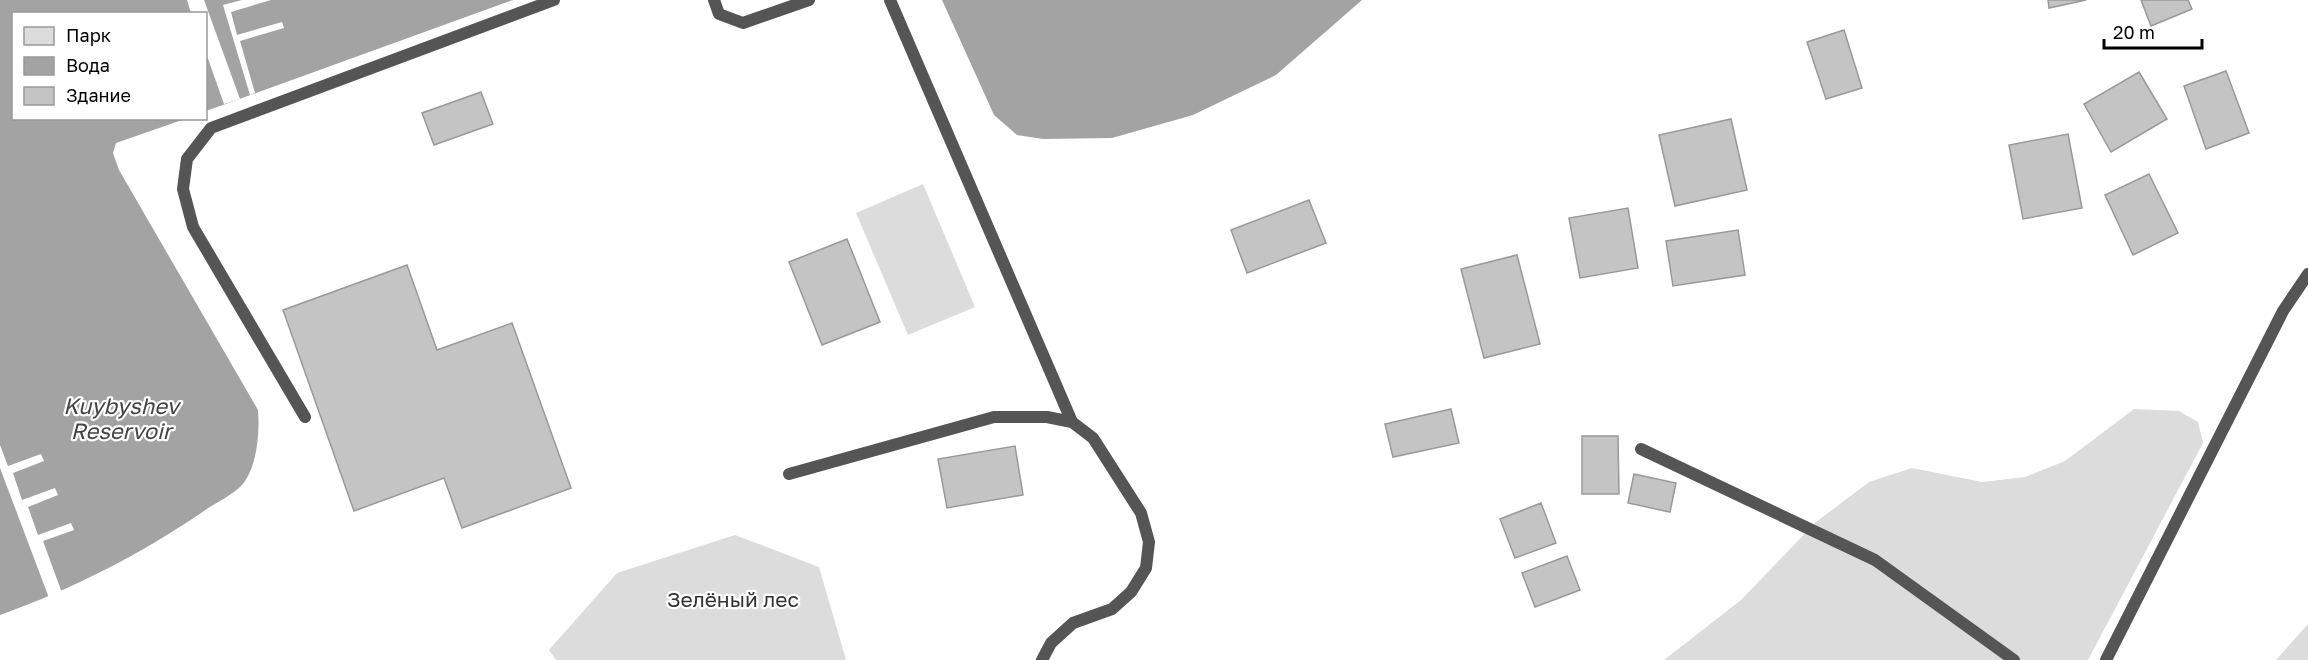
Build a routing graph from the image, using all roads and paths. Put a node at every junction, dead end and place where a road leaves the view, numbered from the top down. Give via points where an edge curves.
1 (554, 0) edge
2 (714, 0) edge
3 (809, 0) edge
4 (890, 0) edge
5 (2308, 274) edge
6 (305, 417) dead end
7 (1072, 422) junction
8 (1641, 448) dead end
9 (789, 474) dead end
10 (1042, 660) edge
11 (2014, 660) edge
12 (2106, 660) edge

1 - 6 lane via 211,128 187,159 183,189 193,227
2 - 3 lane via 719,14 743,23
4 - 7 lane
5 - 12 lane via 2283,311
7 - 9 lane via 1024,415 994,417
7 - 10 lane via 1093,438 1141,513 1149,542 1146,568 1131,592 1112,609 1074,623 1051,643
8 - 11 lane via 1875,560

